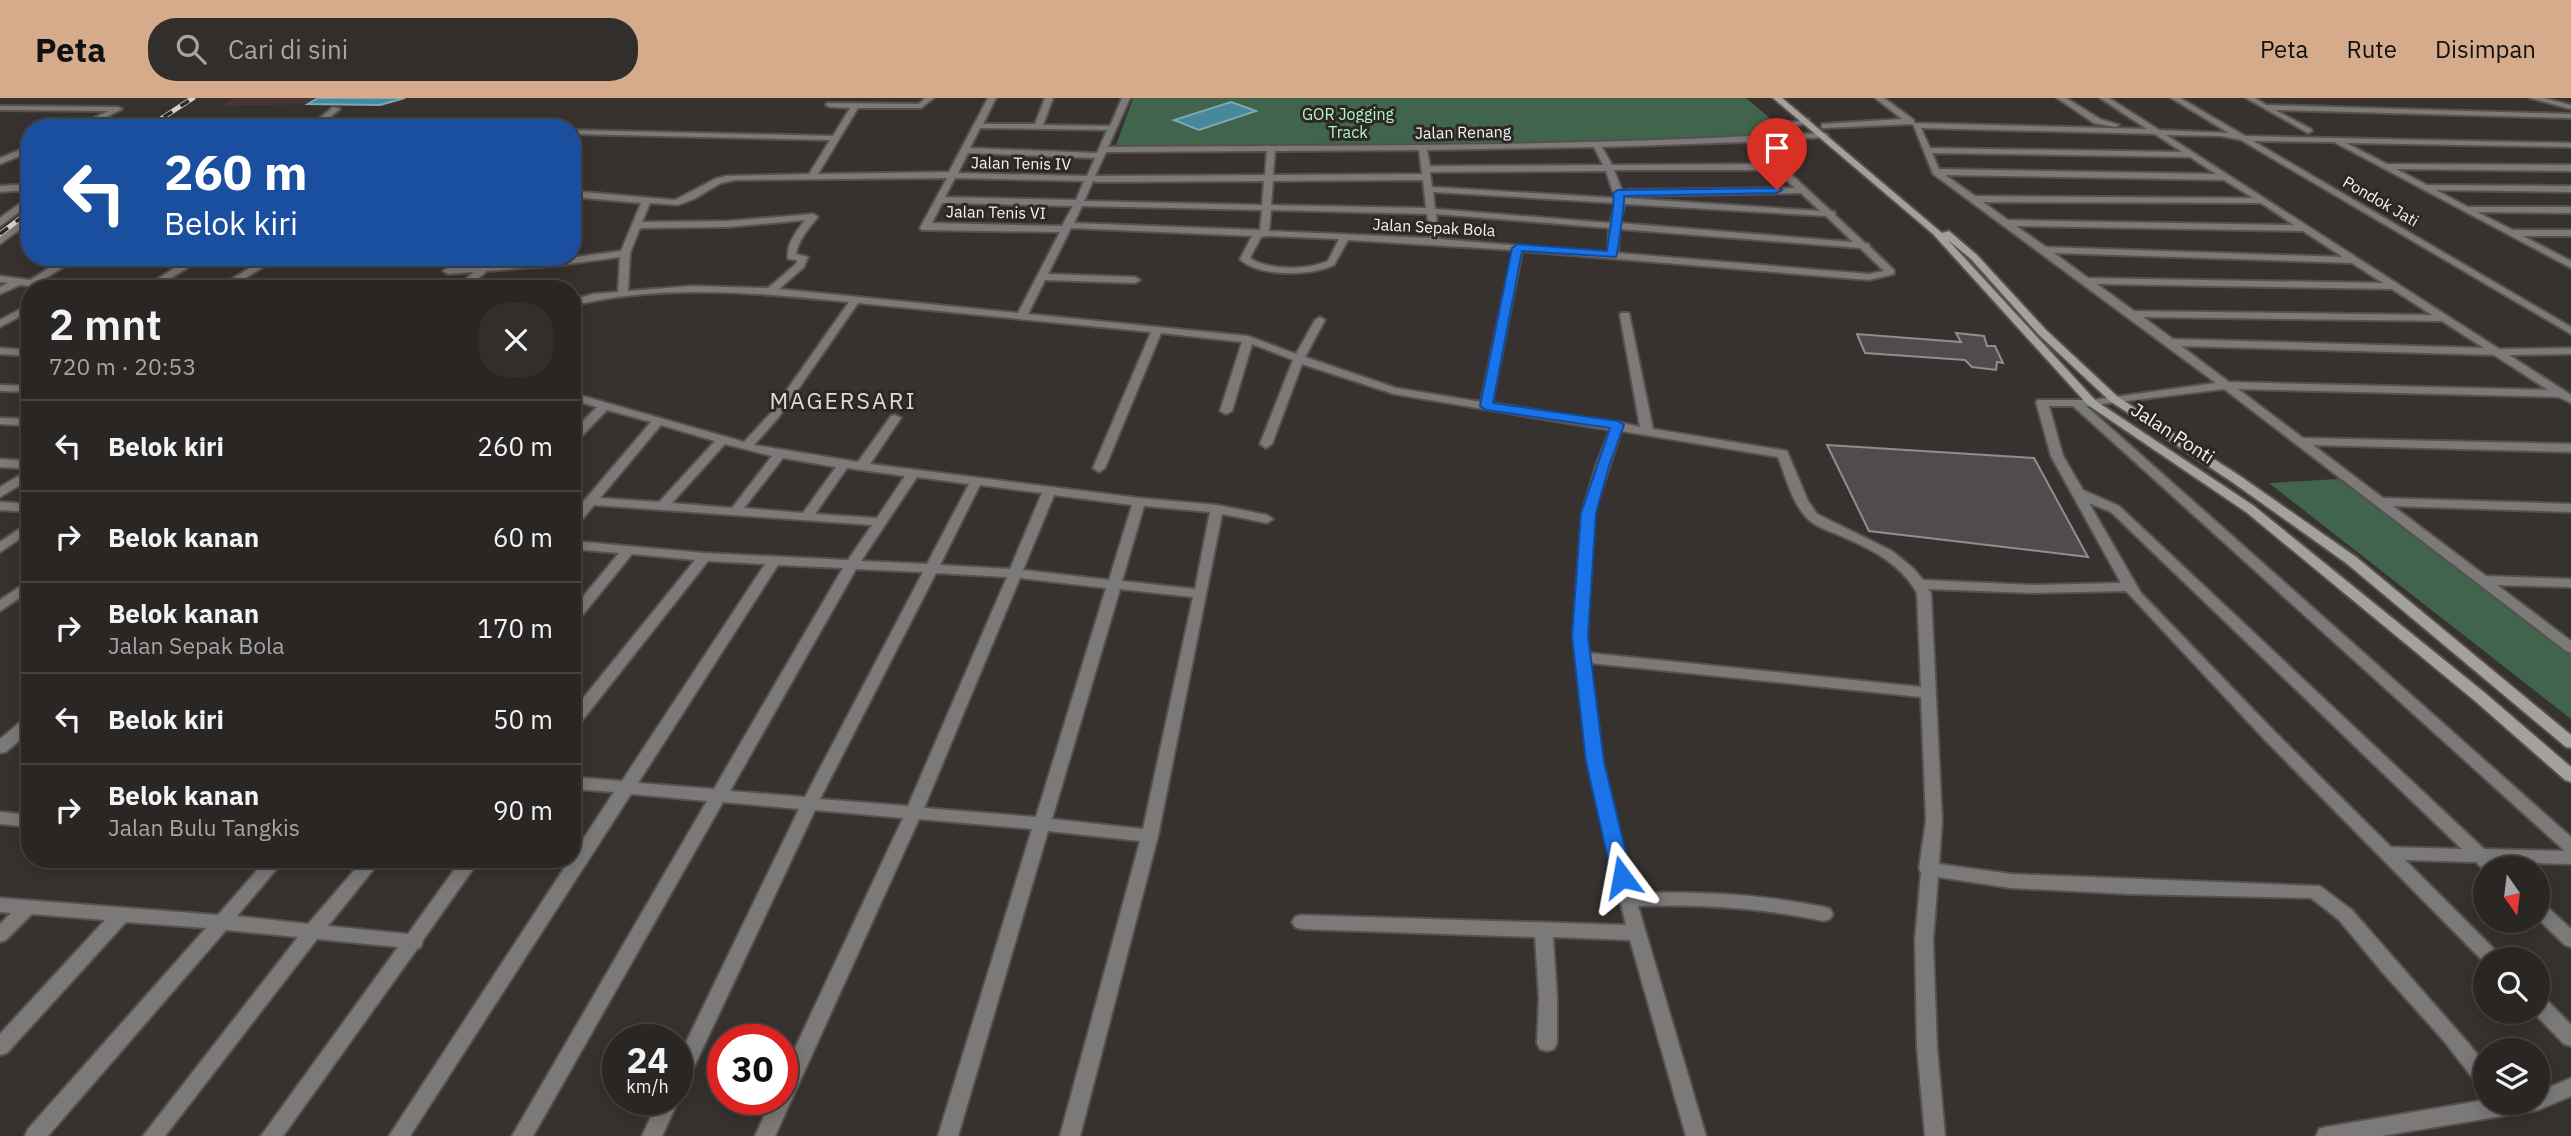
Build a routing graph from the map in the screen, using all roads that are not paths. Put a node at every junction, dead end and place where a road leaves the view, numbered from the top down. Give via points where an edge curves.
1 (930, 98) edge
2 (992, 98) edge
3 (1049, 98) edge
4 (1126, 98) edge
5 (1777, 98) edge
6 (1879, 98) edge
7 (1895, 98) edge
8 (2061, 98) edge
9 (2104, 98) edge
10 (2175, 98) edge
11 (2188, 98) edge
12 (2250, 98) edge
13 (2533, 98) edge
14 (2553, 103) junction
15 (1800, 104) dead end
16 (830, 105) dead end
17 (1786, 105) junction
18 (855, 106) junction
19 (0, 107) edge
20 (2264, 107) junction
21 (2571, 107) edge
22 (336, 109) dead end
23 (2571, 115) edge
24 (1807, 116) junction
25 (97, 119) edge
26 (323, 119) edge
27 (1912, 123) junction
28 (977, 126) junction
29 (2147, 126) junction
30 (1038, 128) junction
31 (1113, 128) junction
32 (1825, 131) junction
33 (2225, 131) junction
34 (2308, 131) junction
35 (581, 132) edge
36 (2157, 133) junction
37 (2244, 134) junction
38 (1793, 137) junction
39 (834, 138) junction
40 (2259, 138) junction
41 (2334, 139) junction
42 (2571, 139) edge
43 (1749, 140) junction
44 (1596, 143) junction
45 (2571, 145) edge
46 (1423, 147) junction
47 (1271, 149) junction
48 (965, 150) junction
49 (1927, 150) junction
50 (21, 153) edge
51 (1102, 153) junction
52 (2189, 155) junction
53 (0, 161) edge
54 (2385, 166) junction
55 (1778, 167) junction
56 (1609, 168) junction
57 (2571, 168) edge
58 (1936, 172) junction
59 (1426, 173) junction
60 (812, 176) junction
61 (952, 176) junction
62 (2225, 177) junction
63 (1090, 179) junction
64 (1269, 179) junction
65 (2426, 187) junction
66 (21, 188) edge
67 (0, 189) edge
68 (1428, 189) junction
69 (2571, 189) edge
70 (1804, 190) junction
71 (581, 195) edge
72 (1619, 197) junction
73 (1975, 199) junction
74 (939, 200) junction
75 (2262, 201) junction
76 (646, 202) junction
77 (1078, 205) junction
78 (21, 206) edge
79 (1267, 206) junction
80 (2466, 208) junction
81 (2571, 210) edge
82 (1431, 211) junction
83 (1832, 214) junction
84 (0, 223) edge
85 (2006, 223) junction
86 (21, 224) edge
87 (637, 225) junction
88 (1614, 226) junction
89 (1066, 227) junction
90 (2302, 228) junction
91 (2512, 233) junction
92 (2571, 233) edge
93 (1261, 235) junction
94 (1344, 238) junction
95 (0, 241) edge
96 (1435, 241) junction
97 (1866, 246) junction
98 (1518, 248) junction
99 (2042, 250) junction
100 (625, 253) junction
101 (1613, 255) junction
102 (2559, 258) junction
103 (2571, 258) edge
104 (581, 259) edge
105 (2352, 260) junction
106 (2571, 265) edge
107 (59, 266) edge
108 (184, 266) edge
109 (259, 266) edge
110 (510, 266) edge
111 (484, 268) junction
112 (448, 271) dead end
113 (1041, 278) junction
114 (0, 279) edge
115 (37, 280) edge
116 (162, 280) edge
117 (236, 280) edge
118 (470, 280) edge
119 (1135, 280) dead end
120 (19, 281) joint
121 (2086, 281) junction
122 (2392, 286) junction
123 (0, 291) edge
124 (770, 291) junction
125 (623, 294) junction
126 (856, 299) junction
127 (581, 300) edge
128 (21, 312) edge
129 (2129, 314) junction
130 (1022, 315) junction
131 (1625, 315) dead end
132 (2443, 318) junction
133 (1320, 320) dead end
134 (2571, 320) edge
135 (0, 324) edge
136 (1157, 330) junction
137 (2571, 331) edge
138 (1248, 339) junction
139 (2170, 342) junction
140 (2571, 351) edge
141 (2498, 352) junction
142 (1299, 358) junction
143 (2225, 385) junction
144 (0, 387) edge
145 (21, 388) edge
146 (2566, 397) edge
147 (581, 399) edge
148 (2114, 399) junction
149 (2092, 402) junction
150 (2076, 403) junction
151 (604, 406) junction
152 (1486, 406) junction
153 (1226, 411) dead end
154 (895, 418) dead end
155 (0, 421) edge
156 (658, 421) junction
157 (21, 422) edge
158 (1618, 425) junction
159 (581, 430) edge
160 (1647, 431) junction
161 (722, 440) junction
162 (2298, 441) junction
163 (1266, 444) dead end
164 (746, 447) junction
165 (2571, 448) edge
166 (780, 453) junction
167 (0, 463) edge
168 (845, 463) junction
169 (21, 464) edge
170 (862, 466) junction
171 (1100, 468) dead end
172 (914, 472) junction
173 (21, 479) edge
174 (977, 480) junction
175 (1050, 489) junction
176 (0, 493) edge
177 (2078, 493) junction
178 (590, 501) junction
179 (1139, 502) junction
180 (2380, 502) junction
181 (0, 506) edge
182 (663, 506) junction
183 (21, 507) edge
184 (2571, 508) edge
185 (1217, 509) junction
186 (736, 511) junction
187 (581, 512) edge
188 (807, 516) junction
189 (1267, 519) dead end
190 (879, 522) junction
191 (21, 533) edge
192 (581, 546) edge
193 (0, 548) edge
194 (629, 550) junction
195 (704, 557) junction
196 (774, 561) junction
197 (852, 565) junction
198 (931, 569) junction
199 (1014, 573) junction
200 (2480, 580) junction
201 (2571, 583) edge
202 (1113, 584) junction
203 (1920, 584) junction
204 (2131, 587) junction
205 (21, 591) edge
206 (1201, 594) junction
207 (0, 607) edge
208 (581, 608) edge
209 (2571, 648) edge
210 (1582, 657) junction
211 (1928, 693) junction
212 (581, 712) edge
213 (0, 732) edge
214 (21, 734) edge
215 (21, 735) edge
216 (2571, 743) edge
217 (0, 748) edge
218 (2571, 776) edge
219 (581, 784) edge
220 (625, 788) junction
221 (718, 796) junction
222 (810, 803) junction
223 (913, 814) junction
224 (0, 818) edge
225 (21, 820) edge
226 (1044, 824) junction
227 (1150, 836) junction
228 (2571, 847) edge
229 (2389, 853) junction
230 (581, 855) edge
231 (2481, 856) edge
232 (2571, 858) edge
233 (2550, 859) edge
234 (2473, 861) edge
235 (269, 868) edge
236 (366, 868) edge
237 (466, 868) edge
238 (573, 868) edge
239 (1928, 869) junction
240 (1627, 900) junction
241 (0, 905) edge
242 (27, 908) junction
243 (1824, 914) dead end
244 (121, 915) junction
245 (2550, 920) edge
246 (222, 922) junction
247 (1301, 922) dead end
248 (1543, 930) junction
249 (312, 932) junction
250 (1637, 933) junction
251 (0, 935) edge
252 (2571, 940) edge
253 (415, 942) junction
254 (2481, 947) edge
255 (2550, 1016) edge
256 (2571, 1038) edge
257 (1547, 1043) dead end
258 (0, 1047) edge
259 (693, 1048) edge
260 (2473, 1062) edge
261 (798, 1063) edge
262 (2571, 1087) edge
263 (2550, 1096) edge
264 (2473, 1110) edge
265 (662, 1115) edge
266 (774, 1115) edge
267 (35, 1136) edge
268 (153, 1136) edge
269 (271, 1136) edge
270 (398, 1136) edge
271 (522, 1136) edge
272 (652, 1136) edge
273 (765, 1136) edge
274 (948, 1136) edge
275 (1069, 1136) edge
276 (1696, 1136) edge
277 (1935, 1136) edge
278 (2326, 1136) edge

1 - 18 street via 921,107
2 - 28 street
3 - 30 street
4 - 31 street
5 - 17 main road, Jalan Ponti
6 - 7 street
6 - 27 street
8 - 29 street via 2103,124
9 - 29 street
10 - 33 street, Pondok Jati
11 - 37 street, Pondok Jati
12 - 20 street
13 - 14 street
14 - 21 street
14 - 23 street
15 - 17 main road
16 - 18 street
17 - 24 main road, Jalan Ponti
18 - 39 street
19 - 25 street via 118,109
20 - 23 street
20 - 34 street
22 - 26 street
24 - 32 main road, Jalan Ponti
24 - 38 street via 1790,125
27 - 32 street, Jalan Renang
27 - 36 street, Jalan Renang
27 - 49 street
28 - 30 street
28 - 48 street
29 - 33 street
29 - 36 street
30 - 31 street
31 - 51 street
32 - 38 street, Jalan Renang
32 - 148 main road, Jalan Ponti via 1974,257 2042,332
32 - 149 main road, Jalan Ponti via 1936,232
33 - 36 street, Jalan Renang
33 - 37 street, Pondok Jati
34 - 37 street
34 - 42 street
35 - 39 street
36 - 52 street
37 - 40 street, Pondok Jati
37 - 137 street, Pondok Jati
38 - 43 street, Jalan Renang
39 - 60 street
40 - 41 street
40 - 134 street, Pondok Jati
41 - 45 street
41 - 54 street
43 - 44 street, Jalan Renang
43 - 55 street
44 - 46 street, Jalan Renang
44 - 56 street
46 - 47 street, Jalan Renang
46 - 59 street
47 - 51 street, Jalan Renang
47 - 64 street
48 - 51 street, Jalan Renang
48 - 61 street
49 - 52 street
49 - 58 street
50 - 53 street
51 - 63 street
52 - 62 street
54 - 57 street
54 - 65 street
55 - 56 street, Jalan Tenis IV
55 - 70 street
56 - 59 street, Jalan Tenis IV
56 - 72 street
58 - 62 street
58 - 73 street
59 - 64 street, Jalan Tenis IV
59 - 68 street
60 - 61 street, Jalan Tenis IV
60 - 76 street, Jalan Tenis IV via 727,177 681,202
61 - 63 street, Jalan Tenis IV
61 - 74 street
62 - 75 street
63 - 64 street, Jalan Tenis IV
63 - 77 street
64 - 79 street
65 - 69 street
65 - 80 street
66 - 67 street
68 - 72 street
68 - 82 street
70 - 72 street
70 - 83 street
71 - 76 street, Jalan Tenis IV
72 - 83 street
72 - 88 street
73 - 75 street
73 - 85 street
74 - 77 street
74 - 89 street, Jalan Tenis VI via 925,227
75 - 90 street
76 - 87 street
77 - 79 street
77 - 89 street
78 - 84 street
79 - 82 street
79 - 93 street
80 - 81 street
80 - 91 street
82 - 88 street
82 - 96 street
83 - 97 street
85 - 90 street
85 - 99 street
86 - 95 street
87 - 100 street
87 - 124 street via 813,217 791,251 791,257 803,257 801,265
88 - 97 street
88 - 101 street
89 - 93 street, Jalan Sepak Bola
89 - 113 street
90 - 105 street
91 - 92 street
91 - 102 street
93 - 94 street, Jalan Sepak Bola
93 - 94 street via 1245,259 1260,268 1326,265
94 - 96 street, Jalan Sepak Bola
96 - 98 street, Jalan Sepak Bola
97 - 101 street, Jalan Sepak Bola via 1891,272 1883,276
98 - 101 street, Jalan Sepak Bola
98 - 152 street
99 - 105 street
99 - 121 street
100 - 104 street
100 - 125 street
102 - 103 street
102 - 106 street
105 - 122 street
107 - 115 street
108 - 116 street
109 - 117 street
110 - 111 street
111 - 112 street
111 - 118 street
113 - 119 street
113 - 130 street
114 - 120 street
120 - 123 street
121 - 122 street
121 - 129 street
122 - 132 street
124 - 125 street via 710,288
124 - 126 street
125 - 127 street
126 - 130 street
126 - 164 street via 774,416
128 - 135 street
129 - 132 street
129 - 139 street
130 - 136 street
131 - 160 street
132 - 141 street
133 - 142 street
136 - 138 street
136 - 171 street
138 - 142 street
138 - 153 street
139 - 141 street
139 - 143 street
140 - 141 street
141 - 146 street
142 - 152 street via 1394,391
142 - 163 street
143 - 146 street
143 - 148 street
143 - 162 street
144 - 145 street
147 - 151 street
148 - 149 street
148 - 216 main road, Jalan Ponti via 2236,478 2351,561
149 - 150 street
149 - 218 main road, Jalan Ponti via 2250,509
150 - 177 street via 2042,402 2057,456
150 - 228 street
151 - 156 street
151 - 159 street
152 - 158 street
154 - 170 street
155 - 157 street
156 - 161 street
156 - 178 street
158 - 160 street
158 - 210 street via 1588,513
160 - 203 street via 1783,454 1811,515 1878,548 1906,567
161 - 164 street
161 - 182 street
162 - 165 street
162 - 180 street
164 - 166 street
166 - 168 street
166 - 186 street
167 - 169 street
168 - 170 street
168 - 188 street
170 - 172 street
172 - 174 street
172 - 190 street
173 - 176 street
174 - 175 street
174 - 198 street
175 - 179 street
175 - 199 street
177 - 204 street
177 - 231 street via 2115,509
178 - 182 street
178 - 187 street
179 - 185 street
179 - 202 street
180 - 184 street
180 - 200 street
181 - 183 street
182 - 186 street
185 - 189 street
185 - 206 street
186 - 188 street
188 - 190 street
190 - 197 street
191 - 193 street
192 - 194 street
194 - 195 street
194 - 208 street
195 - 196 street
195 - 212 street
196 - 197 street
196 - 220 street
197 - 198 street
197 - 221 street
198 - 199 street
198 - 222 street
199 - 202 street
199 - 223 street
200 - 201 street
200 - 209 street
202 - 206 street
202 - 226 street
203 - 204 street
203 - 211 street via 1926,609
204 - 229 street via 2268,734
205 - 207 street
206 - 227 street
210 - 211 street
210 - 240 street via 1595,762
211 - 239 street via 1934,820
213 - 214 street
215 - 217 street
219 - 220 street
220 - 221 street
220 - 230 street
221 - 222 street
221 - 271 street
222 - 223 street
222 - 259 street
223 - 226 street
223 - 261 street
224 - 225 street
226 - 227 street
226 - 274 street
227 - 275 street
229 - 234 street
229 - 254 street
232 - 233 street
235 - 246 street
236 - 249 street
237 - 253 street
238 - 270 street
239 - 260 street via 2011,881 2314,891 2337,907
239 - 277 street via 1924,940
240 - 243 street via 1742,899
240 - 250 street
241 - 242 street
242 - 244 street
242 - 251 street
244 - 246 street
244 - 258 street
245 - 252 street
246 - 249 street
246 - 267 street
247 - 248 street
248 - 250 street
248 - 257 street
249 - 253 street
249 - 268 street
250 - 276 street
253 - 269 street
255 - 256 street
262 - 263 street
264 - 278 street
265 - 272 street
266 - 273 street

